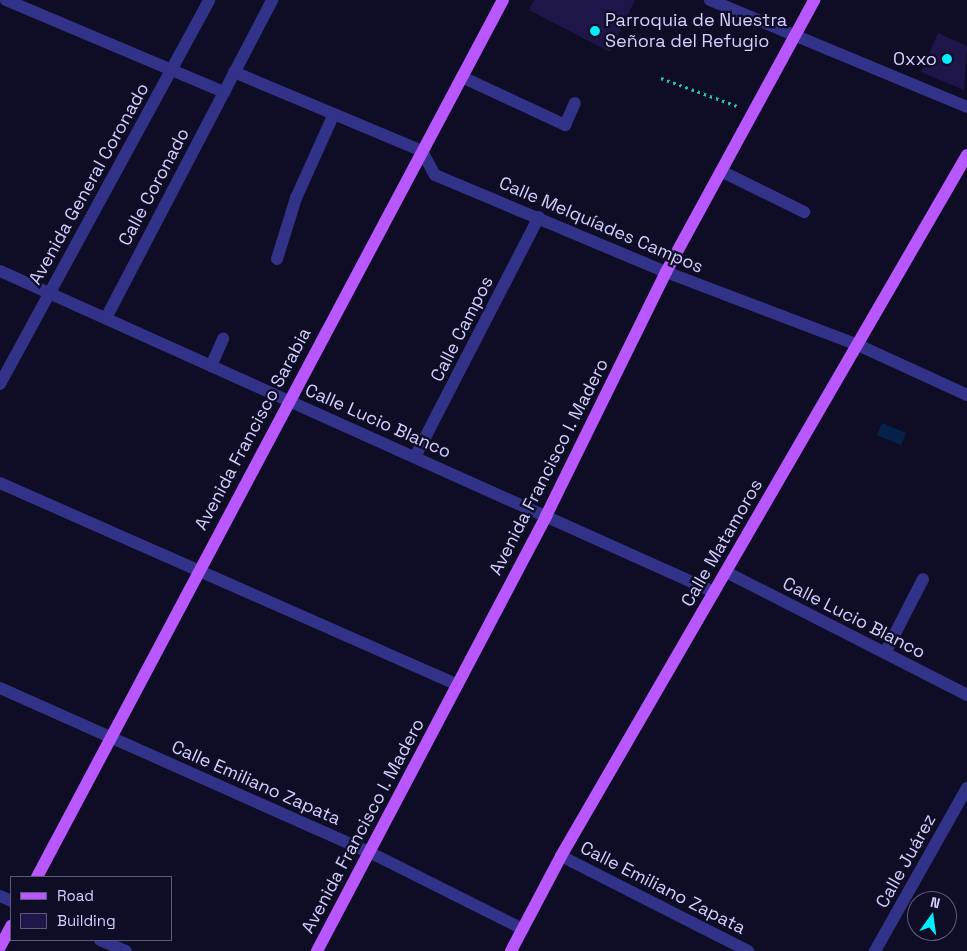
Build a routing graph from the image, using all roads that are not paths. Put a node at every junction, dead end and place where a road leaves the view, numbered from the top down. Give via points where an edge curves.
1 (6, 0) edge
2 (209, 0) edge
3 (272, 0) edge
4 (503, 0) edge
5 (710, 0) edge
6 (814, 0) edge
7 (794, 36) junction
8 (171, 70) junction
9 (234, 72) junction
10 (462, 77) junction
11 (224, 92) junction
12 (575, 103) dead end
13 (967, 107) edge
14 (334, 114) junction
15 (422, 151) junction
16 (967, 155) edge
17 (721, 171) junction
18 (804, 212) dead end
19 (539, 217) junction
20 (278, 259) dead end
21 (0, 271) edge
22 (666, 272) junction
23 (50, 293) junction
24 (106, 318) junction
25 (223, 339) dead end
26 (858, 345) junction
27 (211, 366) junction
28 (0, 384) edge
29 (967, 395) edge
30 (288, 400) junction
31 (415, 457) junction
32 (0, 483) edge
33 (546, 516) junction
34 (198, 569) junction
35 (726, 572) junction
36 (923, 579) dead end
37 (714, 592) junction
38 (885, 653) junction
39 (457, 685) junction
40 (0, 688) edge
41 (967, 695) edge
42 (111, 738) junction
43 (967, 788) edge
44 (369, 852) junction
45 (562, 856) junction
46 (38, 876) edge
47 (10, 928) edge
48 (523, 929) junction
49 (102, 941) edge
50 (0, 947) edge
51 (126, 951) edge
52 (317, 951) edge
53 (511, 951) edge
54 (748, 951) edge
55 (875, 951) edge

1 - 8 street
2 - 8 street, Avenida General Coronado
3 - 9 street, Calle Coronado
4 - 10 main road, Avenida Francisco Sarabia
5 - 7 street
6 - 7 main road, Avenida Francisco I. Madero
7 - 13 street
7 - 17 main road, Avenida Francisco I. Madero
8 - 11 street
8 - 23 street, Avenida General Coronado
9 - 11 street, Calle Coronado
9 - 14 street
10 - 12 street via 565,125
10 - 15 main road, Avenida Francisco Sarabia
11 - 24 street, Calle Coronado
14 - 15 street
14 - 20 street via 296,198
15 - 19 street, Calle Melquíades Campos via 435,175
15 - 30 main road, Avenida Francisco Sarabia
16 - 26 main road, Calle Matamoros
17 - 18 street
17 - 22 main road, Avenida Francisco I. Madero
19 - 22 street, Calle Melquíades Campos
19 - 31 street, Calle Campos
21 - 23 street, Calle Lucio Blanco
22 - 26 street, Calle Melquíades Campos
22 - 33 main road, Avenida Francisco I. Madero
23 - 24 street, Calle Lucio Blanco
23 - 28 street, Avenida General Coronado
24 - 27 street, Calle Lucio Blanco
25 - 27 street
26 - 29 street, Calle Melquíades Campos
26 - 35 main road, Calle Matamoros
27 - 30 street, Calle Lucio Blanco
30 - 31 street, Calle Lucio Blanco
30 - 34 main road, Avenida Francisco Sarabia
31 - 33 street, Calle Lucio Blanco
32 - 34 street
33 - 37 street, Calle Lucio Blanco
33 - 39 main road, Avenida Francisco I. Madero
34 - 39 street
34 - 42 main road, Avenida Francisco Sarabia
35 - 37 main road, Calle Matamoros
35 - 38 street, Calle Lucio Blanco
36 - 38 street
37 - 45 main road, Calle Matamoros
38 - 41 street, Calle Lucio Blanco
39 - 44 main road, Avenida Francisco I. Madero
40 - 42 street, Calle Emiliano Zapata
42 - 44 street, Calle Emiliano Zapata
42 - 46 main road, Avenida Francisco Sarabia
43 - 55 street, Calle Juárez
44 - 48 street, Calle Emiliano Zapata
44 - 52 main road, Avenida Francisco I. Madero
45 - 48 main road, Calle Matamoros
45 - 54 street, Calle Emiliano Zapata
47 - 50 main road
48 - 53 main road, Calle Matamoros
49 - 51 street

